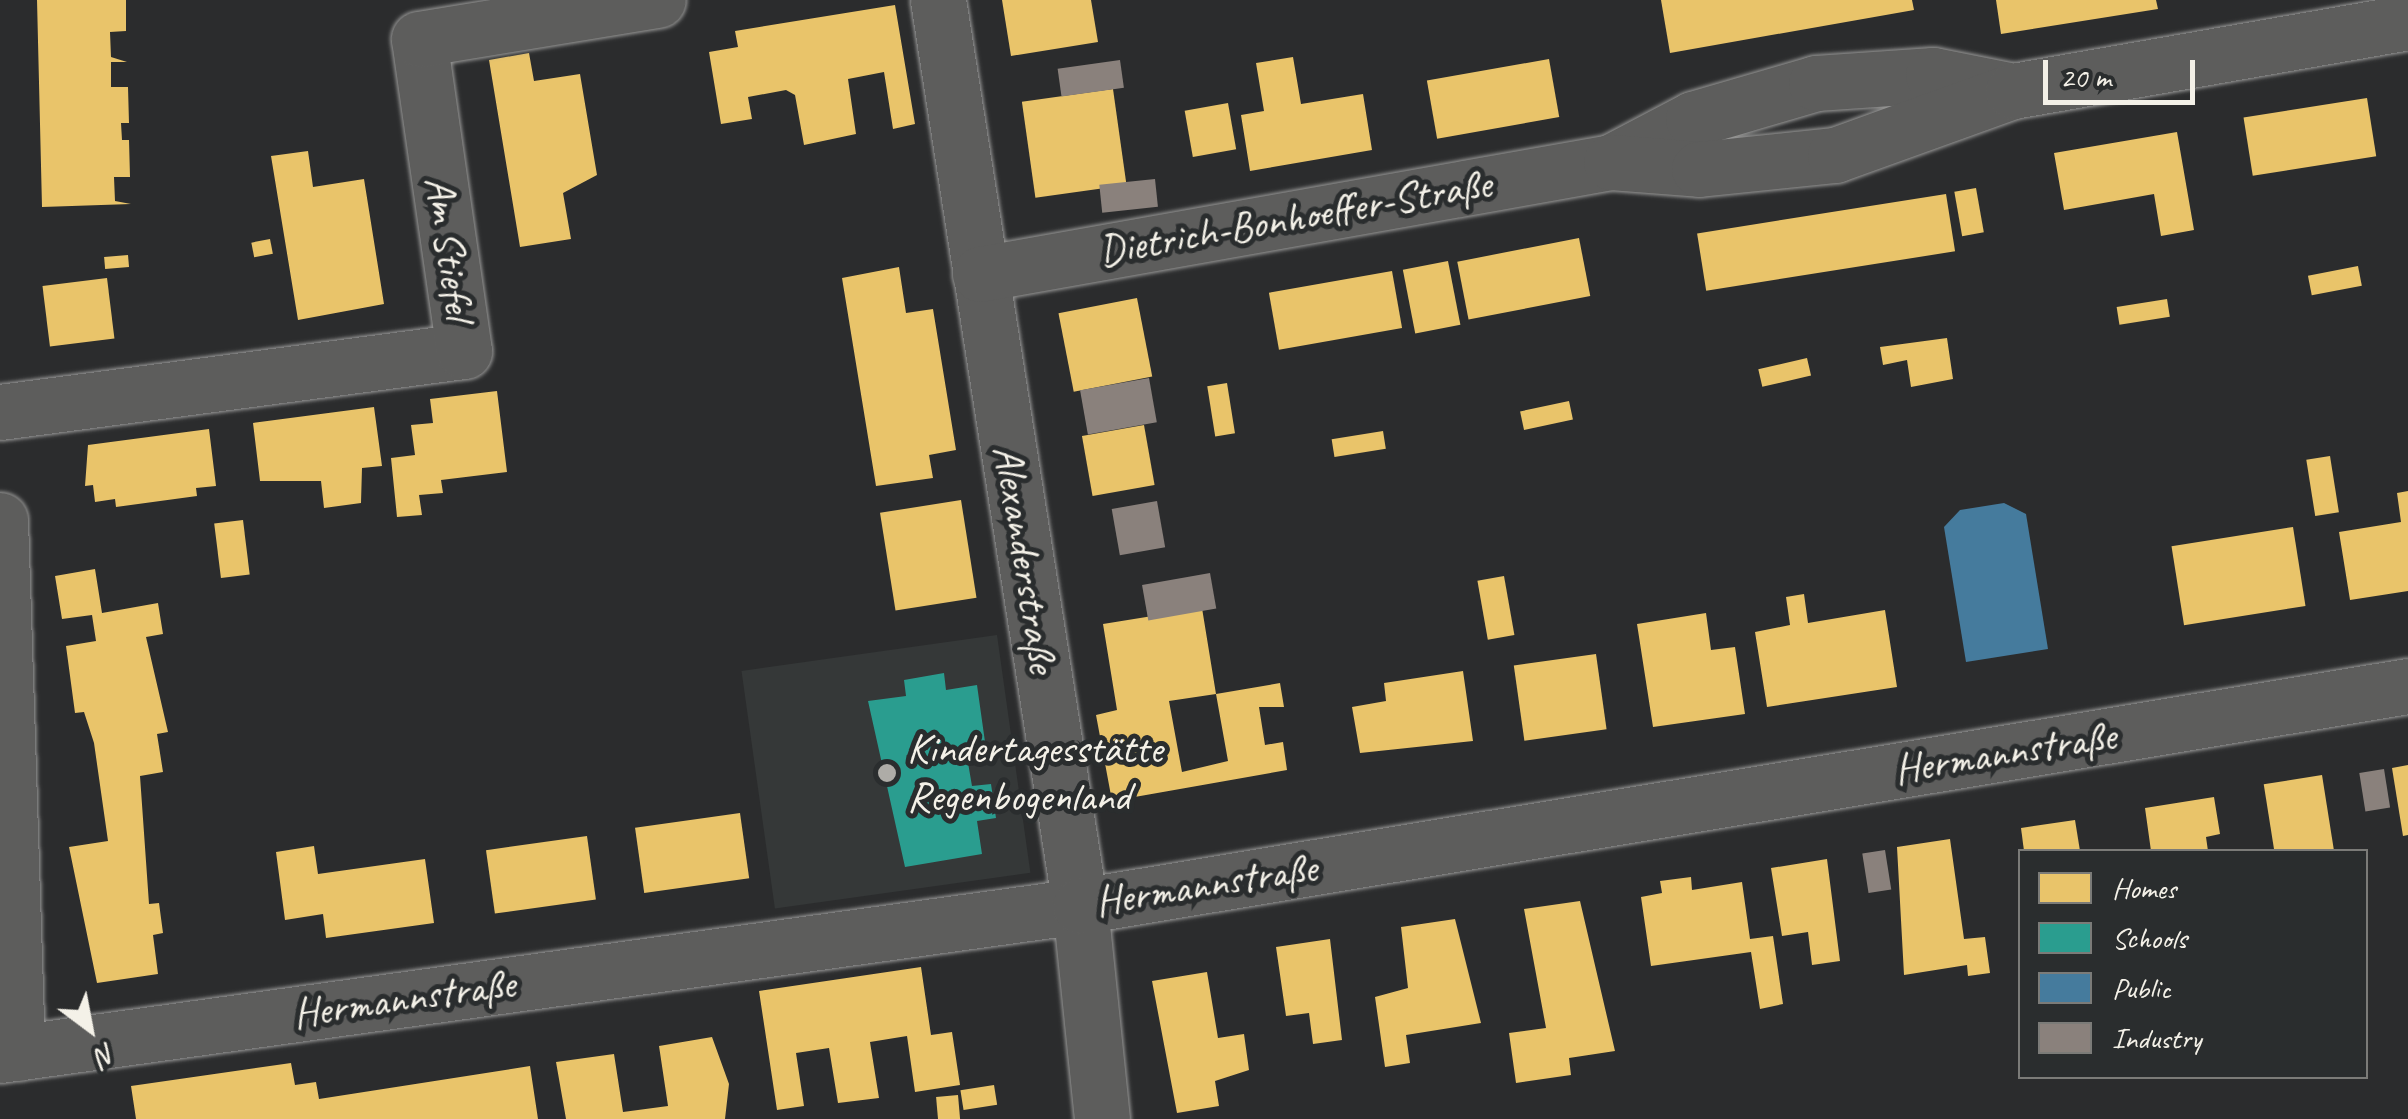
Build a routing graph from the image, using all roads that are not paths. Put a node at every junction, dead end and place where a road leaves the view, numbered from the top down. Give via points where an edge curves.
1 (658, 0) edge
2 (938, 0) edge
3 (2408, 22) edge
4 (2013, 91) junction
5 (1611, 162) junction
6 (980, 274) junction
7 (0, 412) edge
8 (0, 520) edge
9 (2408, 686) edge
10 (1080, 906) junction
11 (9, 1054) edge
12 (1102, 1119) edge

1 - 7 street, Am Stiefel via 419,38 464,352
2 - 6 street, Alexanderstraße
3 - 4 street, Dietrich-Bonhoeffer-Straße
4 - 5 street, Dietrich-Bonhoeffer-Straße via 1835,156 1699,169
4 - 5 street, Dietrich-Bonhoeffer-Straße via 1933,75 1816,83 1693,119
5 - 6 street, Dietrich-Bonhoeffer-Straße
6 - 10 street, Alexanderstraße
8 - 11 street
9 - 10 street, Hermannstraße
10 - 11 street, Hermannstraße
10 - 12 street, Alexanderstraße

